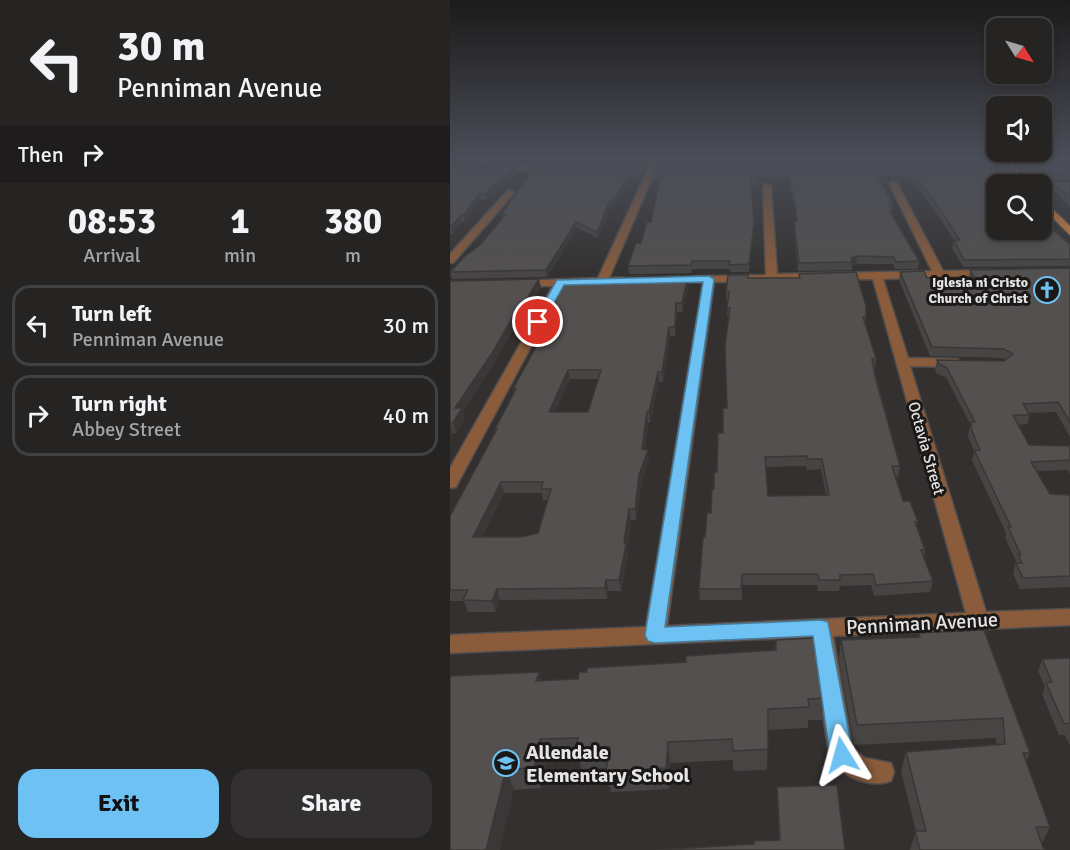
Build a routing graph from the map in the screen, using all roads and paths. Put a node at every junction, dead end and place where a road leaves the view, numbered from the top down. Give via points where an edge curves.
1 (505, 199) edge
2 (639, 199) edge
3 (768, 199) edge
4 (901, 199) edge
5 (1052, 213) edge
6 (1070, 232) edge
7 (450, 260) edge
8 (1000, 273) edge
9 (939, 274) junction
10 (877, 275) junction
11 (772, 278) junction
12 (709, 279) junction
13 (602, 281) junction
14 (560, 282) junction
15 (503, 283) edge
16 (902, 362) junction
17 (972, 363) edge
18 (450, 483) edge
19 (1070, 617) edge
20 (978, 621) junction
21 (821, 628) junction
22 (655, 635) junction
23 (450, 644) edge
24 (882, 772) dead end

1 - 7 street
2 - 13 street
3 - 11 street
4 - 9 street
5 - 6 main road
8 - 9 street
9 - 10 street
10 - 11 street
10 - 16 street, Octavia Street
11 - 12 street
12 - 13 street
12 - 22 street
13 - 14 street
14 - 15 street
14 - 18 street
16 - 17 street
16 - 20 street, Octavia Street
19 - 20 street, Penniman Avenue
20 - 21 street, Penniman Avenue
21 - 22 street, Penniman Avenue
21 - 24 street via 842,755 860,769
22 - 23 street, Penniman Avenue

